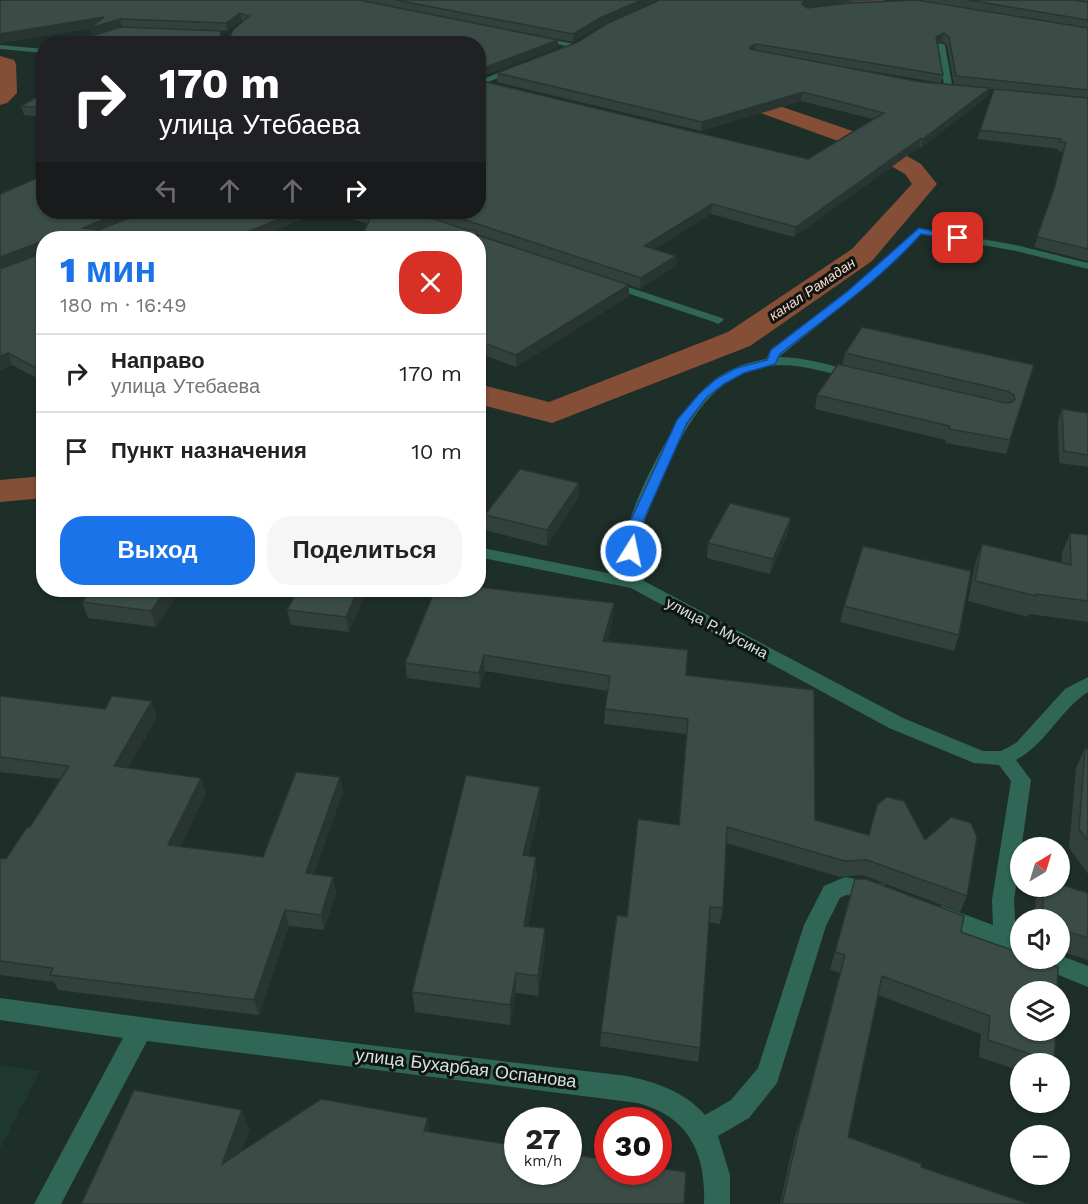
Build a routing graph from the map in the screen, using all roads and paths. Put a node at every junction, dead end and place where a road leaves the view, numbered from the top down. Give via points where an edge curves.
1 (529, 37) edge
2 (582, 41) edge
3 (941, 45) edge
4 (574, 46) junction
5 (0, 47) edge
6 (36, 50) edge
7 (564, 50) edge
8 (523, 67) edge
9 (486, 82) edge
10 (486, 85) edge
11 (493, 86) edge
12 (937, 88) edge
13 (950, 90) junction
14 (960, 91) edge
15 (1088, 266) edge
16 (599, 280) edge
17 (718, 320) dead end
18 (771, 362) junction
19 (866, 378) edge
20 (486, 554) edge
21 (636, 584) junction
22 (1088, 683) edge
23 (1004, 758) junction
24 (1010, 934) edge
25 (1010, 943) edge
26 (1069, 969) edge
27 (1088, 977) edge
28 (0, 1009) edge
29 (140, 1030) junction
30 (701, 1132) junction
31 (48, 1204) edge
32 (717, 1204) edge

1 - 4 street
2 - 4 street
3 - 13 street
4 - 7 street
5 - 6 street
8 - 9 street
10 - 11 street
12 - 13 street
13 - 14 street
15 - 18 street via 1016,248 919,231 860,287 775,352
16 - 17 street
18 - 19 street via 798,362
18 - 21 street via 720,381 681,422 635,524 631,551
20 - 21 street, улица Р.Мусина
21 - 23 street, улица Р.Мусина via 896,723 981,758
22 - 23 street via 1071,694 1023,748
23 - 24 street via 1021,780 1003,900
25 - 30 street via 861,886 845,886 832,892 815,925 768,1075 741,1109
26 - 27 street
28 - 29 street, улица Бухарбая Оспанова
29 - 30 street, улица Бухарбая Оспанова via 648,1092 674,1104
29 - 31 street
30 - 32 street, улица Бухарбая Оспанова via 712,1150 719,1186

